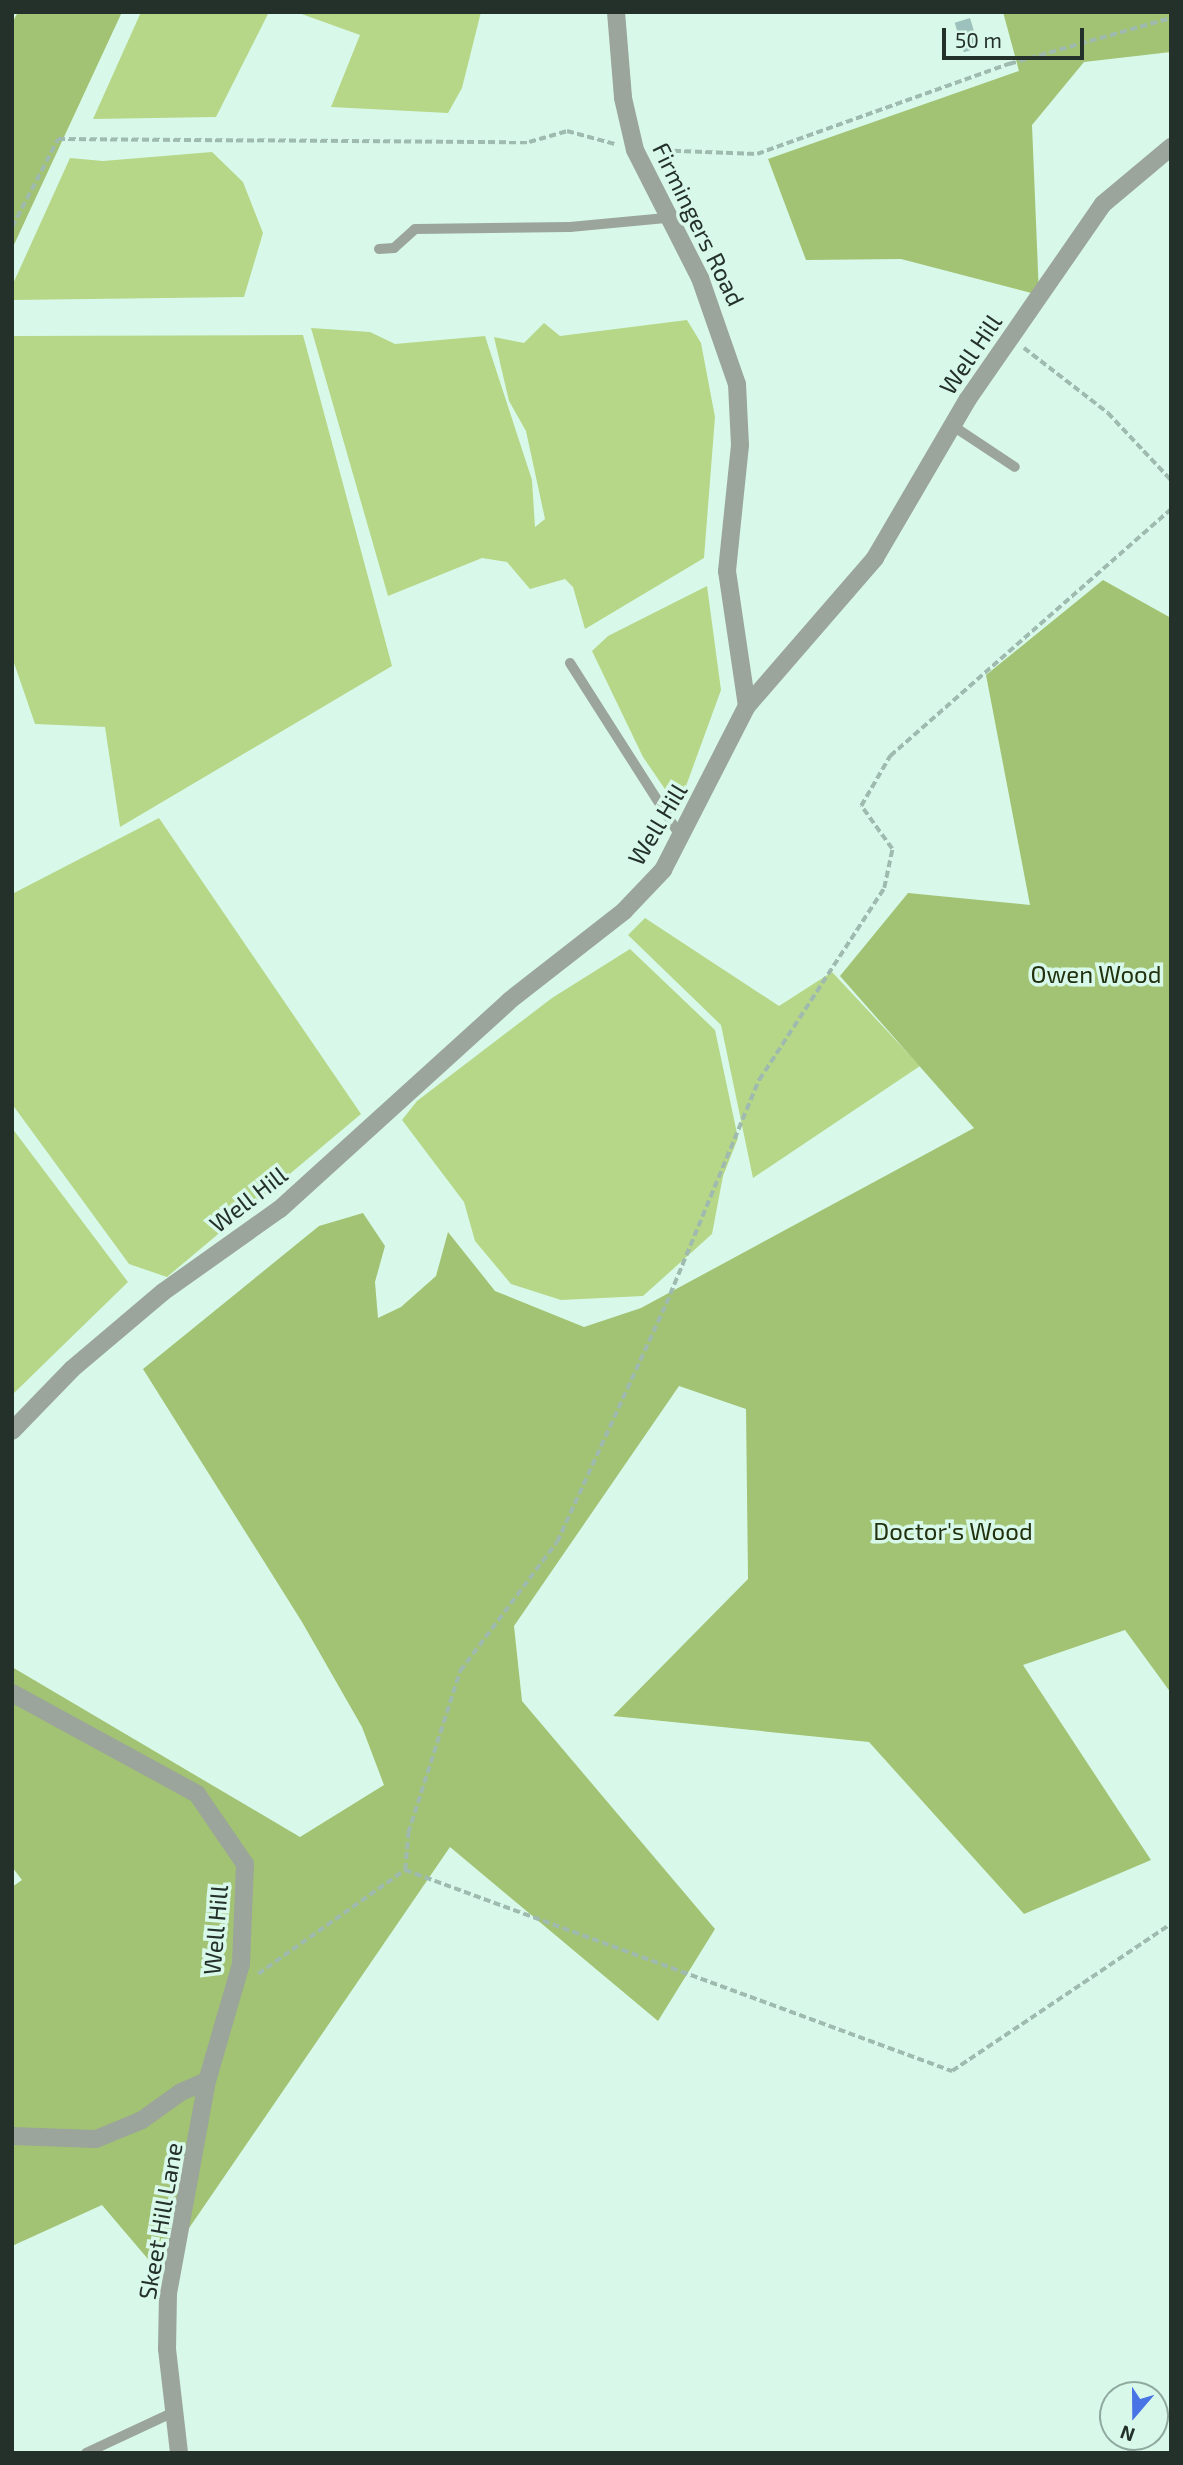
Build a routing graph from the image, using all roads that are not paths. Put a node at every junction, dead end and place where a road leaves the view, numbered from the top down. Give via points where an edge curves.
1 (616, 12) edge
2 (1171, 147) edge
3 (666, 218) junction
4 (379, 248) dead end
5 (953, 426) junction
6 (1015, 467) dead end
7 (570, 663) dead end
8 (747, 706) junction
9 (681, 837) junction
10 (12, 1431) edge
11 (12, 1693) edge
12 (207, 2081) junction
13 (12, 2136) edge
14 (174, 2412) junction
15 (86, 2453) edge
16 (179, 2453) edge

1 - 3 street, Firmingers Road via 622,98 635,150
2 - 5 street, Well Hill via 1102,204
3 - 4 lane via 570,227 415,229 394,248
3 - 8 street, Firmingers Road via 700,278 737,383 740,445 727,571
5 - 6 lane
5 - 8 street, Well Hill via 875,558
7 - 9 lane
8 - 9 street, Well Hill
9 - 10 street, Well Hill via 663,870 624,911 509,1001 280,1209 163,1292 72,1369
11 - 12 street, Well Hill via 197,1794 245,1864 241,1964
12 - 13 street via 181,2092 142,2120 96,2139
12 - 14 street, Skeet Hill Lane via 201,2136 168,2293 166,2349
14 - 15 lane
14 - 16 street, Skeet Hill Lane

